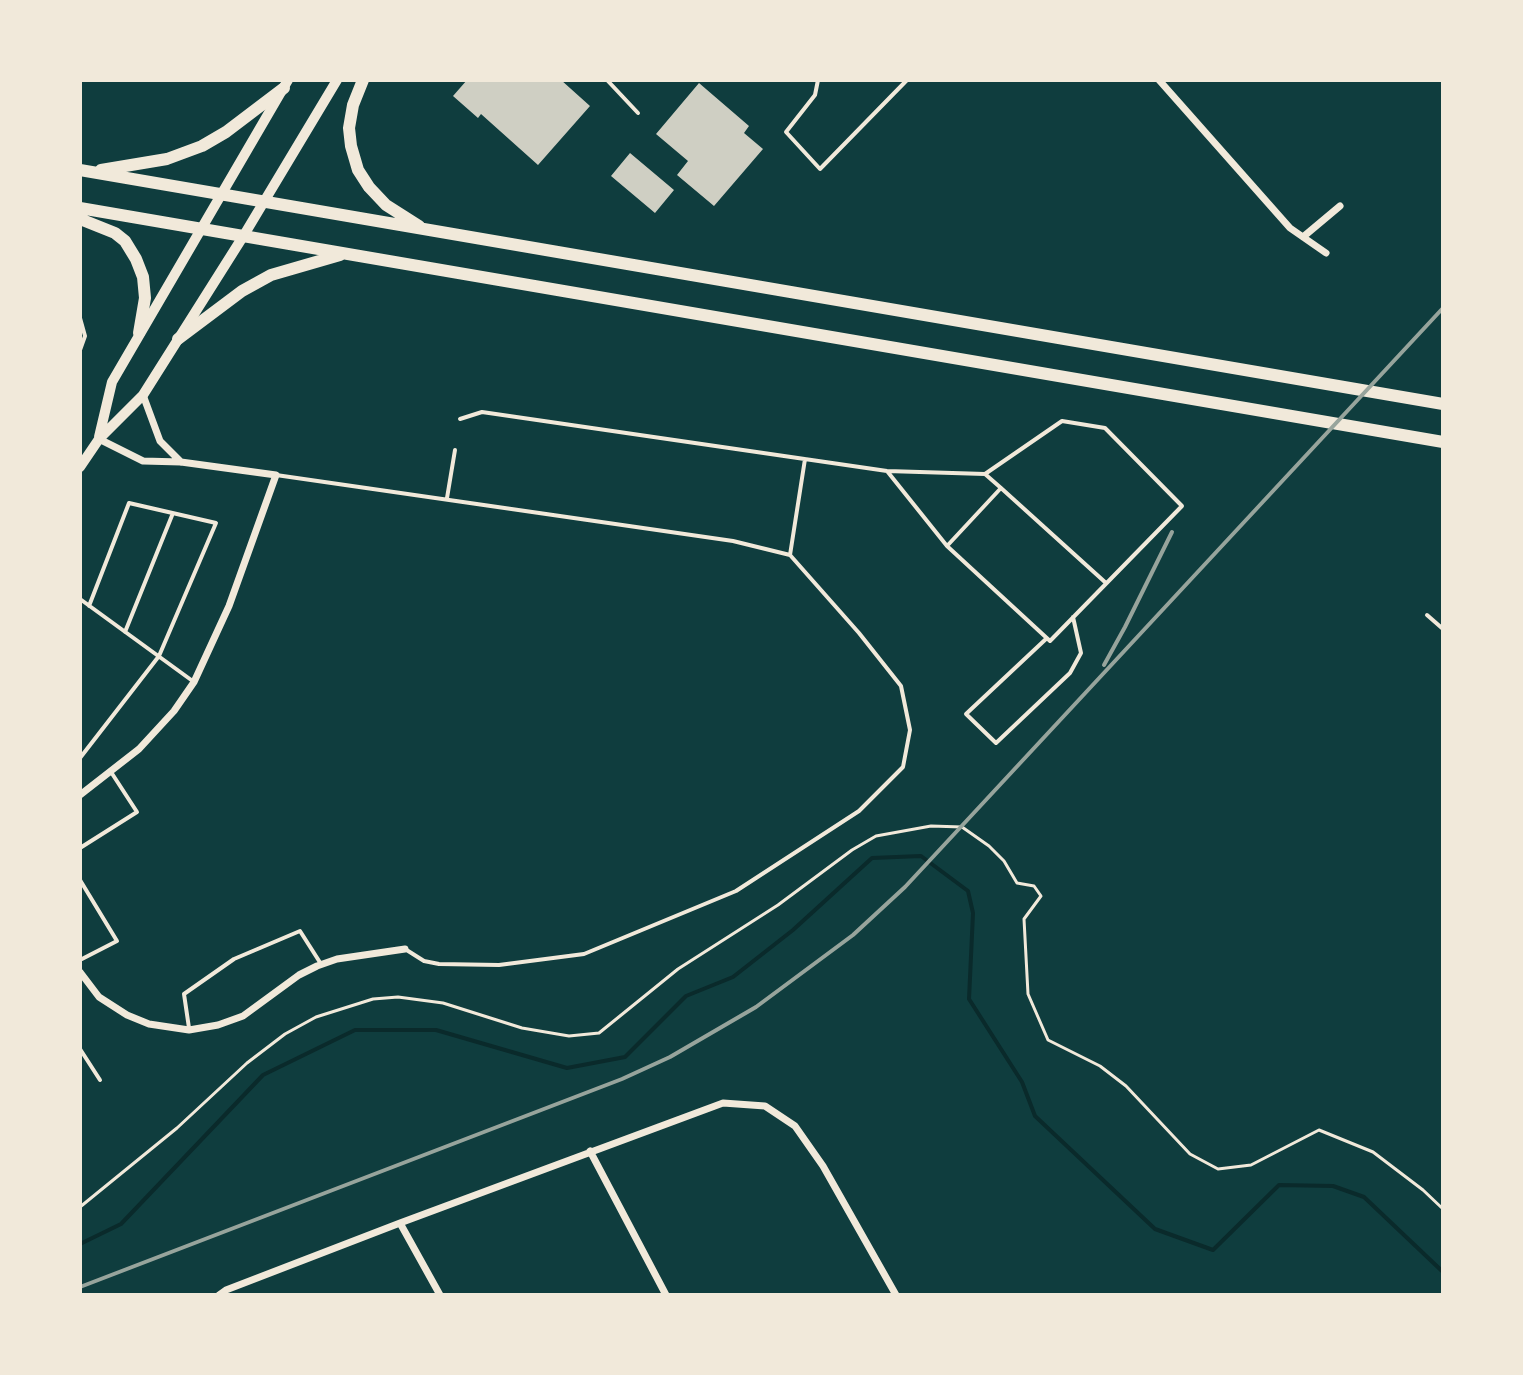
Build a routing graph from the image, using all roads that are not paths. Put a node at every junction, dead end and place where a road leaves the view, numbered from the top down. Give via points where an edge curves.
1 (337, 80) edge
2 (363, 80) edge
3 (607, 80) edge
4 (818, 80) edge
5 (907, 80) edge
6 (1159, 80) edge
7 (286, 84) edge
8 (638, 113) dead end
9 (85, 171) edge
10 (219, 195) junction
11 (264, 202) junction
12 (1340, 206) dead end
13 (80, 208) edge
14 (80, 219) edge
15 (200, 228) junction
16 (425, 230) junction
17 (244, 235) junction
18 (1303, 237) junction
19 (1326, 253) dead end
20 (343, 254) junction
21 (80, 318) edge
22 (139, 333) junction
23 (178, 339) junction
24 (80, 350) edge
25 (143, 395) junction
26 (1443, 404) edge
27 (460, 419) dead end
28 (99, 439) junction
29 (1443, 442) edge
30 (455, 450) dead end
31 (805, 459) junction
32 (181, 462) junction
33 (80, 467) edge
34 (887, 471) junction
35 (985, 474) junction
36 (276, 475) junction
37 (1001, 488) junction
38 (447, 498) junction
39 (173, 513) junction
40 (947, 546) junction
41 (790, 555) junction
42 (1106, 583) junction
43 (80, 599) edge
44 (89, 606) junction
45 (1427, 615) dead end
46 (1073, 617) junction
47 (1443, 629) edge
48 (125, 632) junction
49 (1047, 638) junction
50 (159, 656) junction
51 (194, 682) junction
52 (80, 758) edge
53 (111, 772) junction
54 (80, 794) edge
55 (80, 848) edge
56 (80, 880) edge
57 (405, 949) joint
58 (80, 960) edge
59 (321, 964) junction
60 (80, 972) edge
61 (189, 1030) junction
62 (80, 1049) edge
63 (100, 1080) dead end
64 (590, 1151) junction
65 (400, 1223) junction
66 (219, 1295) edge
67 (440, 1295) edge
68 (666, 1295) edge
69 (896, 1295) edge

1 - 11 main road
2 - 16 highway via 349,128 358,170 386,205
3 - 8 lane
4 - 5 lane via 815,95 786,132 820,169
6 - 18 street
7 - 9 highway via 202,146 167,159
7 - 10 main road
9 - 10 highway
10 - 11 highway
10 - 15 main road
11 - 16 highway
11 - 17 main road
12 - 18 street
13 - 15 highway
14 - 22 highway via 115,233 136,259 145,298
15 - 17 highway
15 - 22 main road
16 - 26 highway
17 - 20 highway
17 - 23 main road
18 - 19 street
20 - 23 highway via 271,275
20 - 29 highway
21 - 24 lane via 85,336
22 - 28 main road via 112,382
23 - 25 main road
25 - 28 main road
25 - 32 street via 160,441
27 - 31 lane via 482,412
28 - 32 street via 143,461
28 - 33 main road
30 - 38 lane
31 - 34 lane
31 - 41 lane
32 - 36 street
34 - 35 lane
34 - 40 lane
35 - 37 lane
35 - 42 lane via 1062,421 1105,428 1182,506
36 - 38 lane
36 - 51 street via 229,606
37 - 40 lane
37 - 42 lane
38 - 41 lane via 733,541
39 - 44 lane via 129,503
39 - 48 lane
39 - 50 lane via 216,523
40 - 49 lane
41 - 57 lane via 901,686 910,730 903,767 859,811 736,891 584,954 499,965 439,964
42 - 46 lane
43 - 44 lane
44 - 48 lane
45 - 47 lane
46 - 49 lane via 1050,641
46 - 49 lane via 1081,653 1070,673 996,743 966,714
48 - 50 lane
50 - 51 lane
50 - 52 lane
51 - 53 street via 162,726
53 - 54 street
53 - 55 lane via 137,812
56 - 58 lane via 117,941
57 - 59 street
59 - 61 street via 243,1016
59 - 61 lane via 300,931 234,959 184,994
60 - 61 street via 99,997 127,1015
62 - 63 lane
64 - 65 street
64 - 68 street
64 - 69 street via 723,1103 765,1106 795,1126 823,1166
65 - 66 street
65 - 67 street

